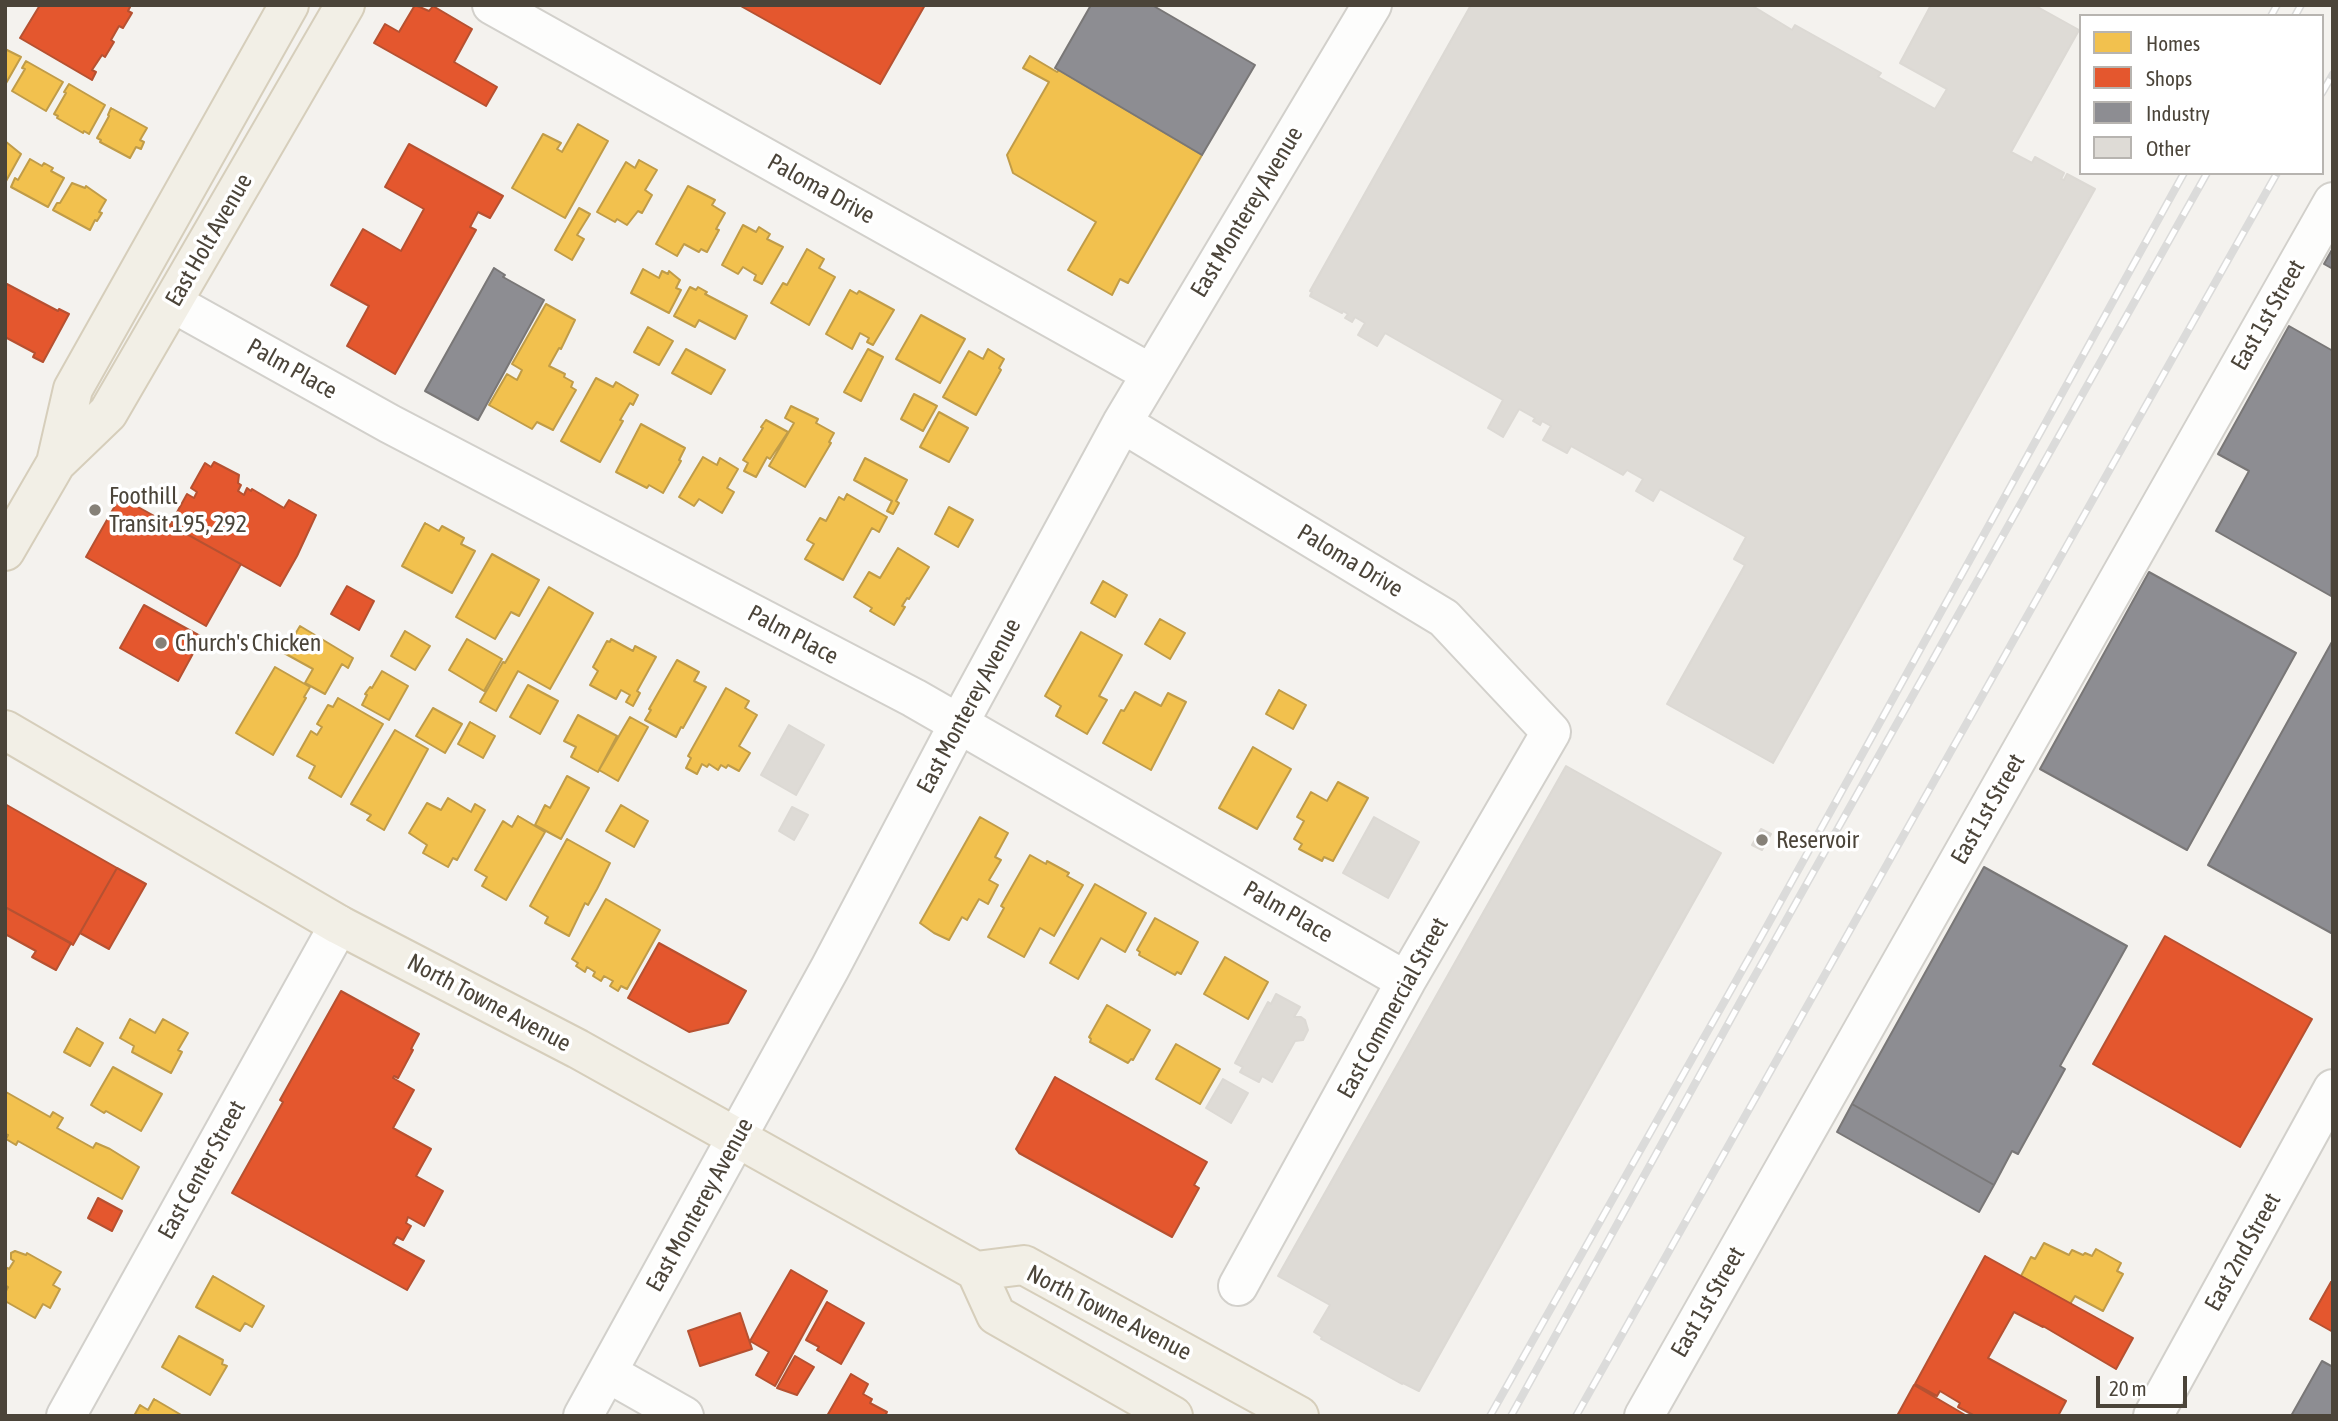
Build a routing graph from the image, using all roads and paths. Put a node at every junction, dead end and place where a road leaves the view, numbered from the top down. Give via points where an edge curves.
1 (289, 5) edge
2 (345, 5) edge
3 (492, 5) edge
4 (1372, 5) edge
5 (2333, 202) edge
6 (173, 303) junction
7 (1150, 373) junction
8 (1122, 423) junction
9 (56, 463) junction
10 (5, 551) edge
11 (959, 723) junction
12 (5, 730) edge
13 (1551, 732) joint
14 (339, 925) junction
15 (1406, 981) junction
16 (2333, 1089) edge
17 (737, 1138) junction
18 (976, 1271) junction
19 (1238, 1286) dead end
20 (608, 1373) junction
21 (66, 1416) edge
22 (583, 1416) edge
23 (684, 1416) edge
24 (1173, 1416) edge
25 (1299, 1416) edge
26 (1644, 1416) edge
27 (2153, 1416) edge

1 - 9 main road, East Holt Avenue via 74,389
2 - 6 main road, East Holt Avenue
3 - 7 street, Paloma Drive
4 - 7 street, East Monterey Avenue
5 - 26 street, East 1st Street
6 - 9 main road, East Holt Avenue via 108,413
6 - 11 street, Palm Place via 390,424
7 - 8 street, East Monterey Avenue
8 - 11 street, East Monterey Avenue
8 - 13 street, Paloma Drive via 1444,618
9 - 10 main road, East Holt Avenue
11 - 15 street, Palm Place
11 - 17 street, East Monterey Avenue
12 - 14 main road, North Towne Avenue
13 - 15 street, East Commercial Street
14 - 17 main road, North Towne Avenue
14 - 21 street, East Center Street
15 - 19 street, East Commercial Street
16 - 27 street, East 2nd Street
17 - 18 main road, North Towne Avenue
17 - 20 street, East Monterey Avenue
18 - 24 main road, North Towne Avenue via 996,1315
18 - 25 main road, North Towne Avenue via 1024,1265
20 - 22 street, East Monterey Avenue
20 - 23 street

